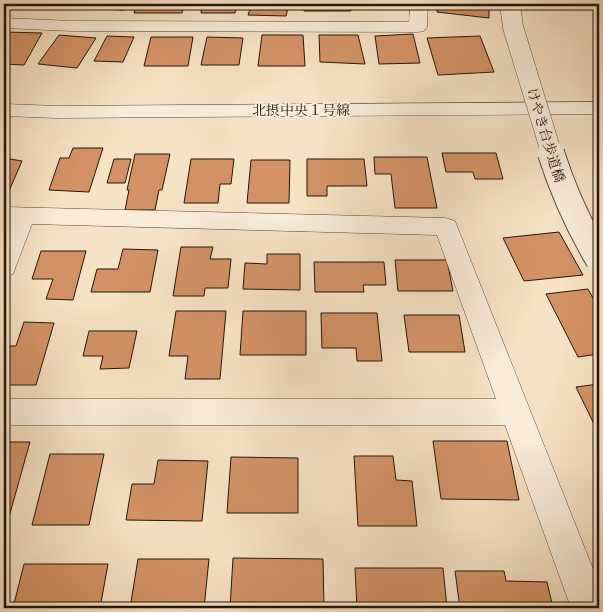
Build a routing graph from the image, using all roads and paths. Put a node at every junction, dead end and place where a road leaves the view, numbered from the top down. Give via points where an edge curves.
1 (420, 4) edge
2 (510, 4) edge
3 (4, 23) edge
4 (599, 108) edge
5 (4, 110) edge
6 (14, 216) edge
7 (599, 260) edge
8 (4, 267) edge
9 (4, 412) edge
10 (515, 412) junction
11 (590, 608) edge

1 - 3 street via 418,27
2 - 7 street, けやき台歩道橋, bridge via 513,27 559,179 581,230
4 - 5 street, 北摂中央１号線
6 - 8 street
6 - 10 street via 446,227
9 - 10 street
10 - 11 street

